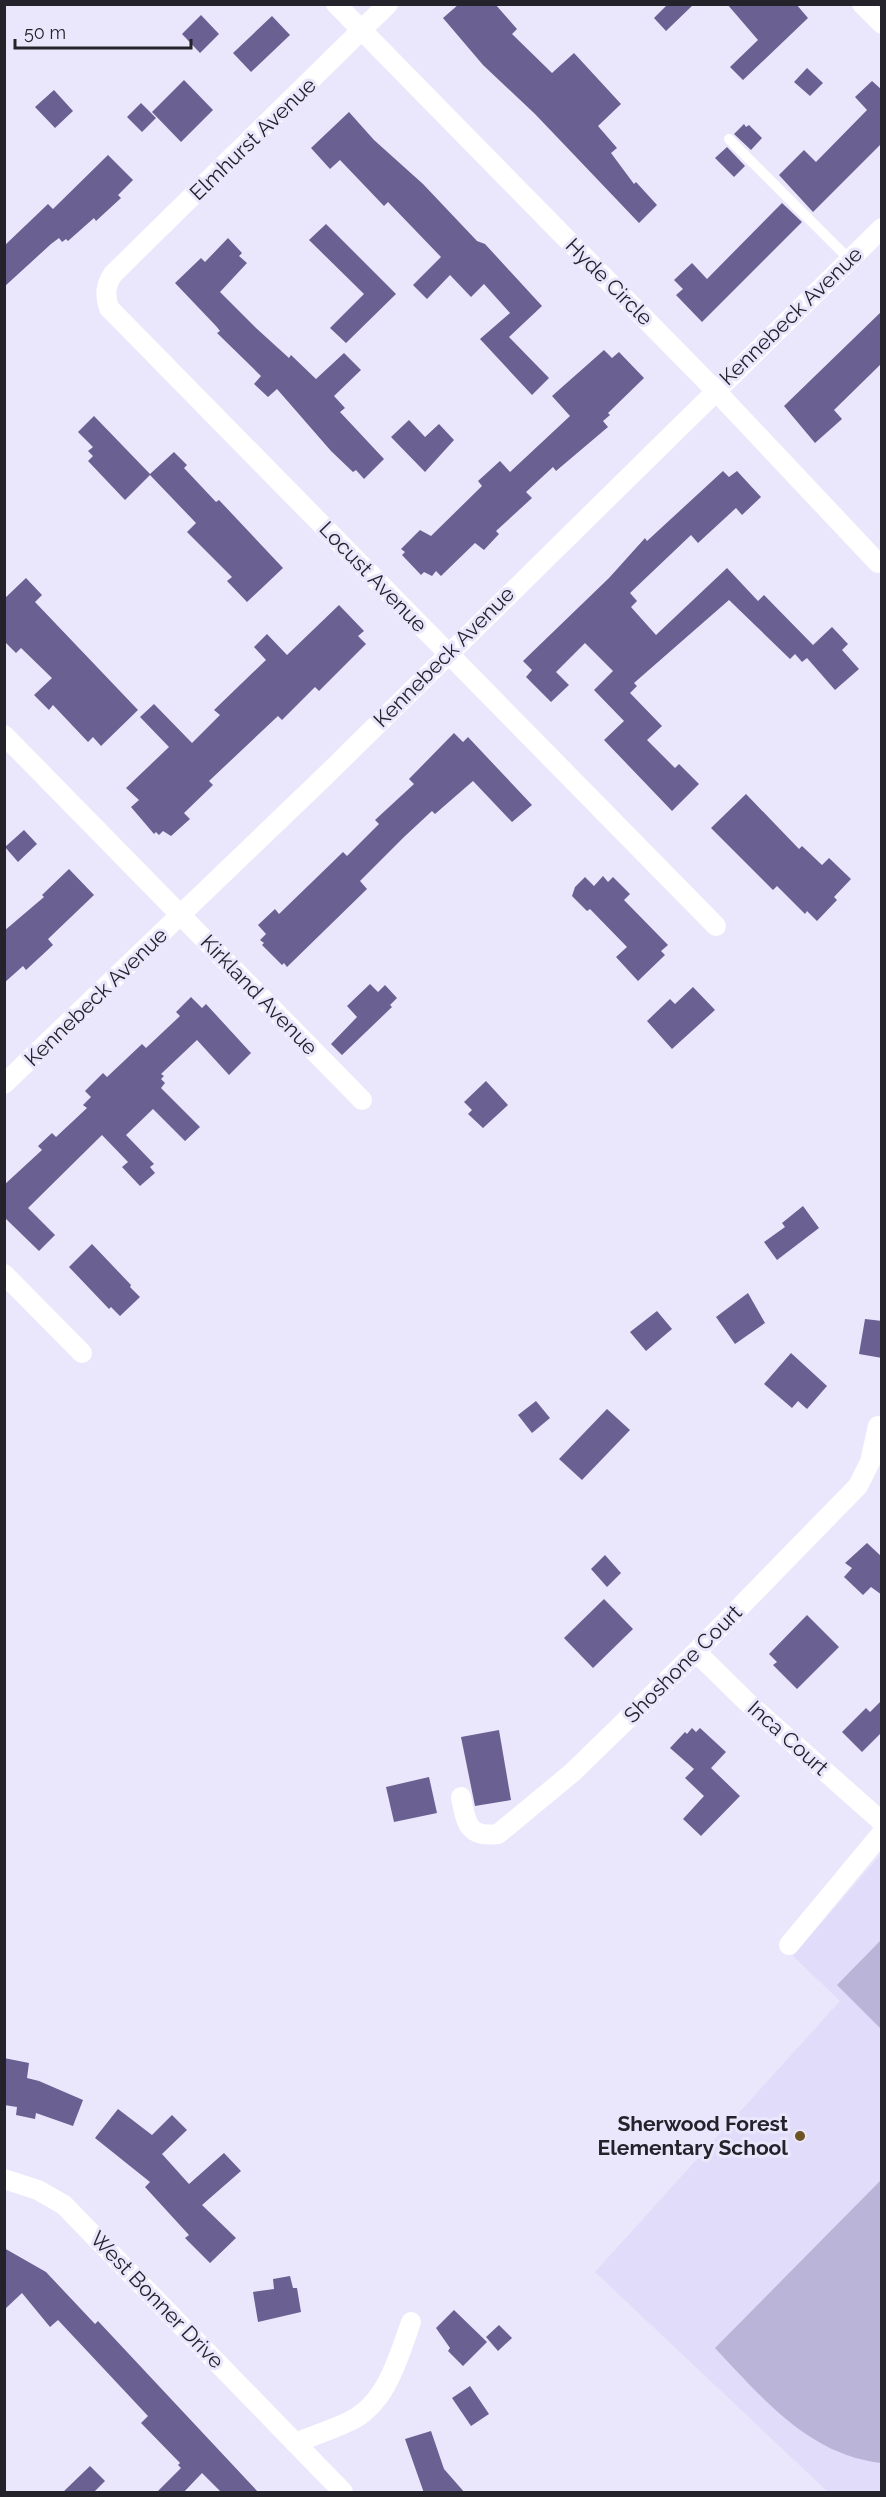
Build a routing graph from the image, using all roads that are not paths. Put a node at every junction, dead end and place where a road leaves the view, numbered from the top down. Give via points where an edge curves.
1 (336, 4) edge
2 (388, 4) edge
3 (862, 4) edge
4 (882, 24) edge
5 (362, 31) junction
6 (729, 139) dead end
7 (882, 228) edge
8 (849, 259) junction
9 (116, 272) joint
10 (715, 390) junction
11 (878, 563) dead end
12 (447, 653) junction
13 (4, 735) edge
14 (181, 915) junction
15 (716, 926) dead end
16 (4, 1084) edge
17 (362, 1100) dead end
18 (4, 1274) edge
19 (82, 1353) dead end
20 (878, 1426) dead end
21 (696, 1652) junction
22 (461, 1797) dead end
23 (882, 1822) edge
24 (882, 1833) edge
25 (789, 1945) dead end
26 (4, 2179) edge
27 (411, 2322) dead end
28 (295, 2443) junction
29 (343, 2493) edge

1 - 5 street, Hyde Circle
2 - 5 street, Elmhurst Avenue
3 - 4 street
5 - 9 street, Elmhurst Avenue
5 - 10 street, Hyde Circle
6 - 8 lane
7 - 8 street, Kennebeck Avenue
8 - 10 street, Kennebeck Avenue
9 - 12 street, Locust Avenue via 107,283 105,296 109,308
10 - 11 street, Hyde Circle
10 - 12 street, Kennebeck Avenue
12 - 14 street, Kennebeck Avenue
12 - 15 street, Locust Avenue
13 - 14 street, Kirkland Avenue
14 - 16 street, Kennebeck Avenue
14 - 17 street, Kirkland Avenue
18 - 19 street
20 - 21 street, Shoshone Court via 870,1462 858,1486
21 - 22 street, Shoshone Court via 573,1772 498,1834 486,1836 467,1824
21 - 23 street, Inca Court
24 - 25 street
26 - 28 street, West Bonner Drive via 38,2190 64,2205
27 - 28 street via 396,2365 371,2405 350,2422
28 - 29 street, West Bonner Drive

